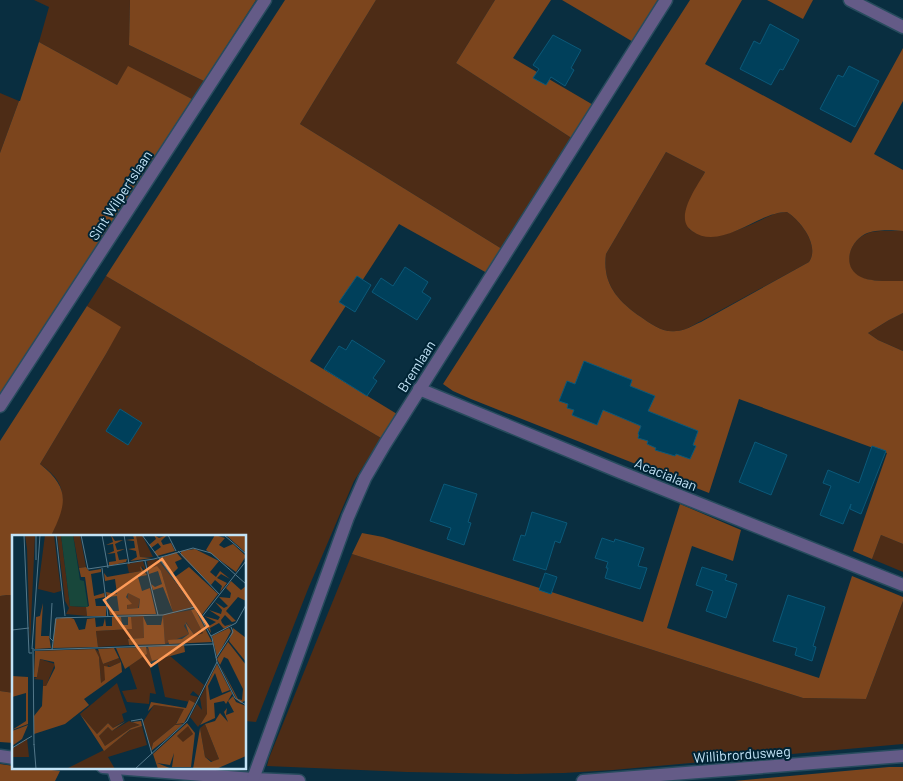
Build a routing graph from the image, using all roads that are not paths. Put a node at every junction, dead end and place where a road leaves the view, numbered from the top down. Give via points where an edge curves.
1 (264, 0) edge
2 (666, 0) edge
3 (850, 0) edge
4 (903, 27) edge
5 (419, 389) junction
6 (0, 406) edge
7 (903, 585) edge
8 (903, 756) edge
9 (108, 768) edge
10 (253, 779) junction
11 (117, 781) edge
12 (299, 781) edge
13 (583, 781) edge

1 - 6 street, Sint Wilpertslaan
2 - 5 street, Bremlaan
3 - 4 street
5 - 7 street, Acacialaan
5 - 10 street, Bremlaan via 370,470 348,517
8 - 13 street, Willibrordusweg
9 - 10 street
9 - 11 street
10 - 12 street

